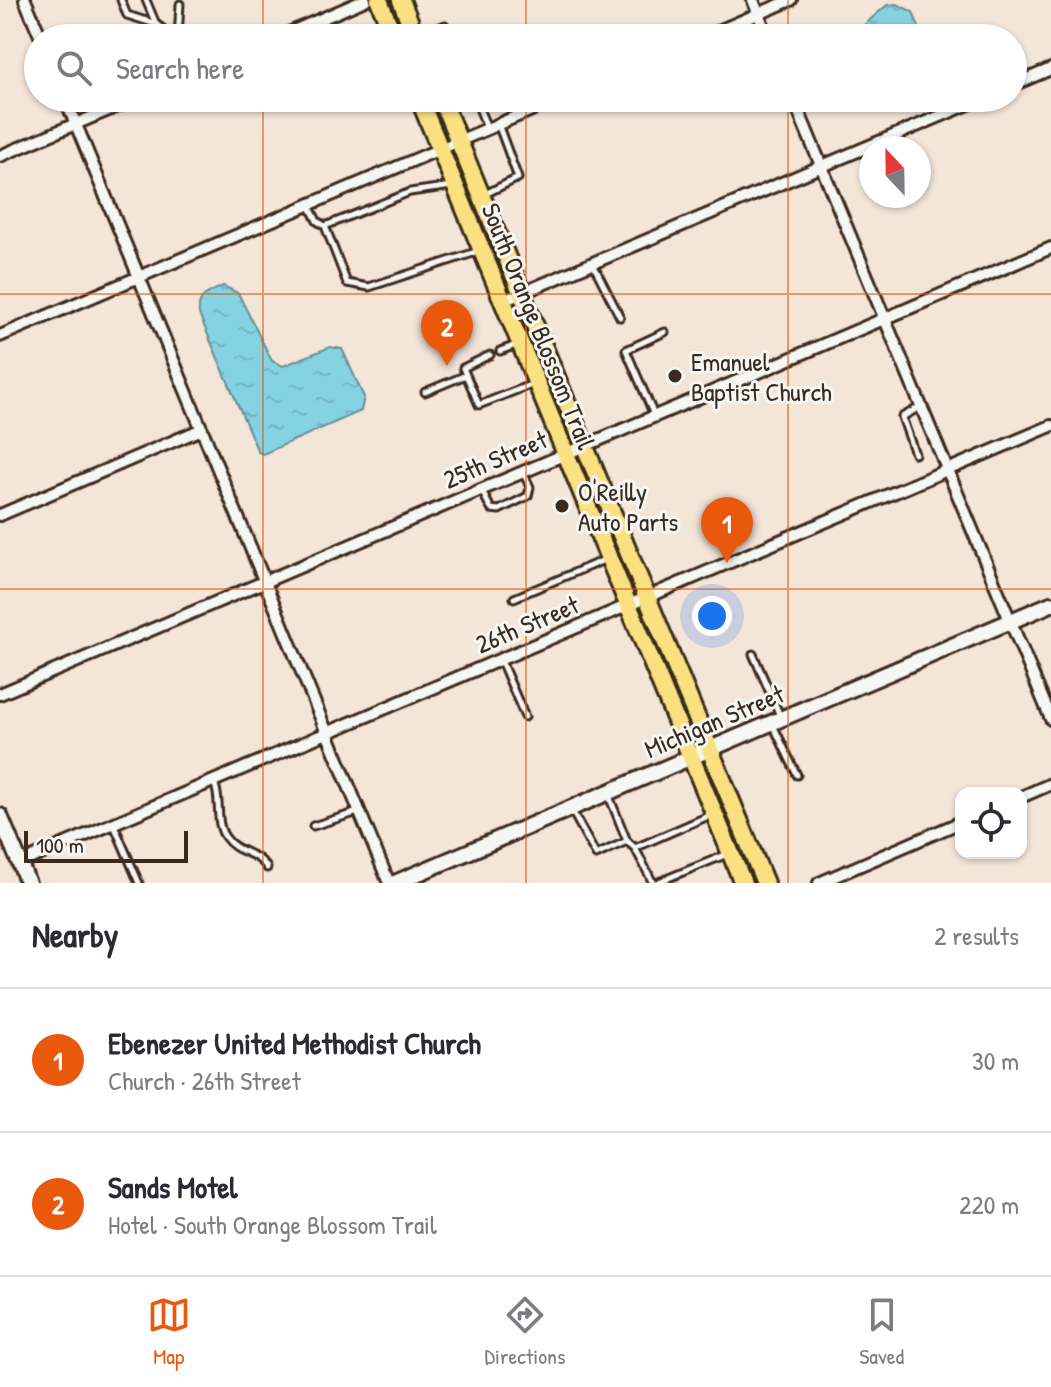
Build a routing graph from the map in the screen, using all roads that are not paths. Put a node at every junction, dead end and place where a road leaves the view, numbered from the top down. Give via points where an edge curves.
1 (25, 0) edge
2 (121, 0) edge
3 (146, 0) edge
4 (365, 0) edge
5 (379, 0) edge
6 (401, 0) edge
7 (753, 0) edge
8 (791, 0) edge
9 (180, 4) dead end
10 (759, 14) junction
11 (35, 24) edge
12 (156, 24) joint
13 (178, 24) edge
14 (309, 24) edge
15 (388, 24) edge
16 (410, 24) edge
17 (735, 24) edge
18 (763, 24) edge
19 (1051, 69) edge
20 (1027, 79) edge
21 (71, 112) edge
22 (104, 112) edge
23 (425, 112) edge
24 (447, 112) edge
25 (484, 112) edge
26 (526, 112) edge
27 (799, 112) edge
28 (950, 112) edge
29 (76, 124) junction
30 (493, 126) junction
31 (459, 140) junction
32 (440, 148) junction
33 (0, 156) edge
34 (822, 167) junction
35 (455, 185) junction
36 (482, 196) junction
37 (309, 204) junction
38 (325, 226) junction
39 (1051, 248) edge
40 (482, 250) junction
41 (593, 263) junction
42 (139, 277) junction
43 (521, 293) junction
44 (503, 301) junction
45 (620, 317) dead end
46 (884, 319) junction
47 (665, 332) dead end
48 (0, 336) edge
49 (520, 342) junction
50 (500, 351) dead end
51 (490, 355) dead end
52 (466, 375) junction
53 (537, 383) junction
54 (425, 392) dead end
55 (921, 407) junction
56 (655, 416) junction
57 (1051, 426) edge
58 (202, 429) junction
59 (584, 445) junction
60 (565, 453) junction
61 (915, 454) dead end
62 (948, 470) junction
63 (523, 471) junction
64 (481, 489) junction
65 (0, 515) edge
66 (609, 558) junction
67 (264, 581) junction
68 (646, 597) junction
69 (514, 598) dead end
70 (628, 604) junction
71 (1051, 604) edge
72 (1010, 621) junction
73 (753, 654) dead end
74 (500, 660) junction
75 (0, 694) edge
76 (525, 717) dead end
77 (1051, 719) edge
78 (776, 720) junction
79 (328, 734) junction
80 (709, 749) junction
81 (691, 757) junction
82 (797, 775) dead end
83 (214, 781) junction
84 (1051, 784) edge
85 (607, 792) junction
86 (1027, 794) edge
87 (571, 808) junction
88 (360, 811) junction
89 (714, 814) junction
90 (0, 816) edge
91 (114, 824) junction
92 (955, 825) edge
93 (313, 826) dead end
94 (627, 841) junction
95 (5, 842) edge
96 (635, 848) junction
97 (731, 853) junction
98 (20, 863) junction
99 (267, 868) dead end
100 (28, 883) edge
101 (139, 883) edge
102 (392, 883) edge
103 (654, 883) edge
104 (743, 883) edge
105 (765, 883) edge
106 (819, 883) edge

1 - 11 street
2 - 12 lane via 127,15
3 - 12 lane
4 - 14 street
5 - 15 main road
6 - 16 main road
7 - 10 street
8 - 10 street
9 - 13 lane
10 - 17 street
10 - 18 street
19 - 20 street
21 - 29 street
22 - 29 street
23 - 32 main road, South Orange Blossom Trail
24 - 31 main road, South Orange Blossom Trail
25 - 30 lane
26 - 30 street
27 - 34 street
28 - 34 street
29 - 33 street
29 - 42 street
30 - 31 street
30 - 36 lane via 518,178
31 - 32 street
31 - 36 main road, South Orange Blossom Trail
32 - 35 main road, South Orange Blossom Trail
32 - 37 street
34 - 41 street
34 - 46 street
35 - 38 lane via 427,187
35 - 40 main road, South Orange Blossom Trail
36 - 43 main road, South Orange Blossom Trail
37 - 38 lane
37 - 42 street
38 - 40 lane via 347,283 355,287 429,270
39 - 46 street, 25th Street
40 - 44 main road, South Orange Blossom Trail
41 - 43 street
41 - 45 lane
42 - 48 street
42 - 58 street
43 - 44 street
43 - 59 main road, South Orange Blossom Trail
44 - 49 main road, South Orange Blossom Trail
46 - 55 street
46 - 56 street, 25th Street
47 - 56 lane via 626,350
49 - 50 lane
49 - 53 main road, South Orange Blossom Trail
51 - 52 lane via 463,368
52 - 53 lane via 479,405
52 - 54 lane
53 - 60 main road, South Orange Blossom Trail
55 - 61 lane via 902,417
55 - 62 street
56 - 59 street, 25th Street
57 - 62 street, 26th Street
58 - 65 street
58 - 67 street
59 - 60 street, 25th Street
59 - 68 main road, South Orange Blossom Trail
60 - 63 street, 25th Street
60 - 66 main road, South Orange Blossom Trail
62 - 68 street, 26th Street
62 - 72 street
63 - 64 street, 25th Street
63 - 64 lane via 528,496 499,510 488,505
64 - 67 street, 25th Street
66 - 69 lane
66 - 70 main road, South Orange Blossom Trail
67 - 75 street, 25th Street
67 - 79 street
68 - 70 street, 26th Street
68 - 80 main road, South Orange Blossom Trail
70 - 74 street, 26th Street
70 - 81 main road, South Orange Blossom Trail
71 - 72 street, Michigan Street
72 - 77 street
72 - 78 street, Michigan Street
73 - 78 lane
74 - 76 lane
74 - 79 street, 26th Street
78 - 80 street, Michigan Street
78 - 82 lane
79 - 83 street, 26th Street
79 - 88 street
80 - 81 street, Michigan Street
80 - 105 main road, South Orange Blossom Trail
81 - 85 street, Michigan Street
81 - 89 main road, South Orange Blossom Trail
83 - 91 street, 26th Street
83 - 99 lane via 223,835
84 - 86 street
85 - 87 street, Michigan Street
85 - 94 lane
87 - 94 lane via 596,855
87 - 102 street, Michigan Street
88 - 93 lane
88 - 102 street
89 - 96 lane
89 - 97 main road, South Orange Blossom Trail
90 - 95 street
91 - 98 street, 26th Street
91 - 101 lane
92 - 106 street
94 - 96 lane
95 - 98 street
96 - 103 lane
97 - 103 lane
97 - 104 main road, South Orange Blossom Trail
98 - 100 street

